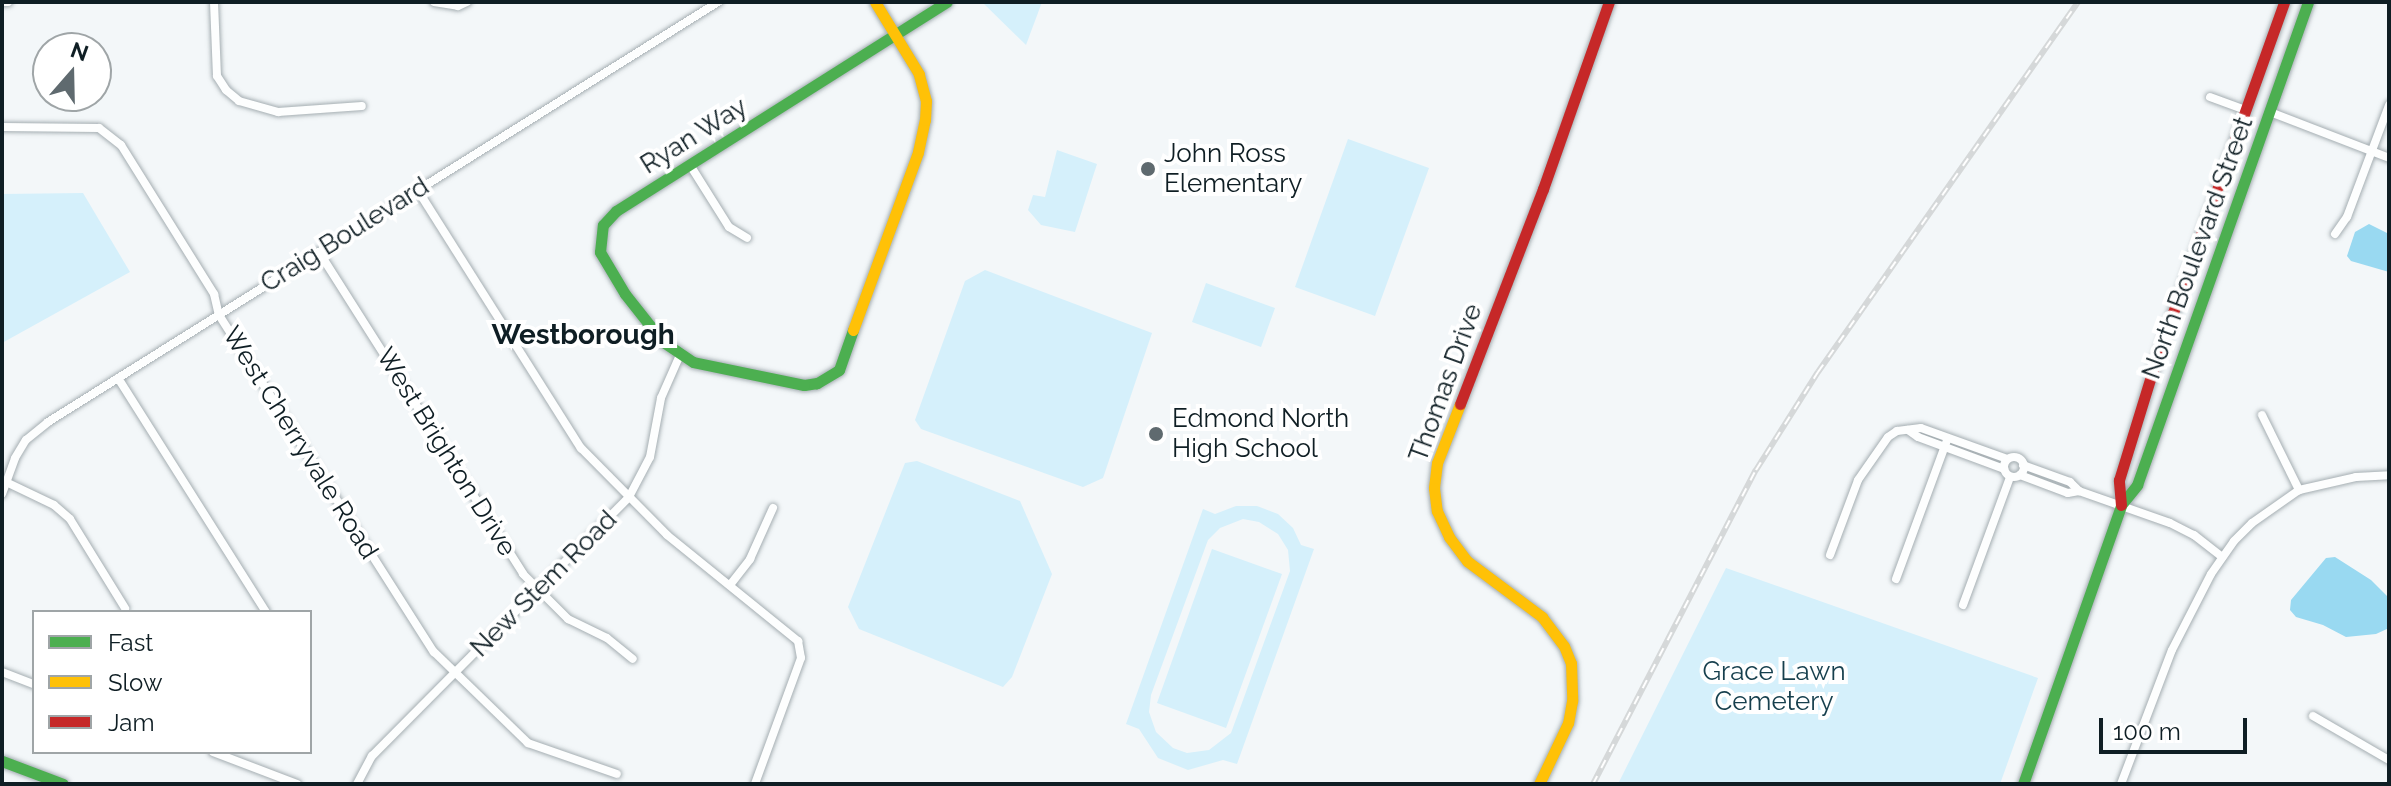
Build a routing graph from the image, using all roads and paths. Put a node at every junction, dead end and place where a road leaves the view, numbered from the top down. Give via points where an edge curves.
1 (214, 2) edge
2 (434, 2) edge
3 (467, 2) edge
4 (718, 2) edge
5 (875, 2) edge
6 (946, 2) edge
7 (1609, 2) edge
8 (2284, 2) edge
9 (2308, 2) edge
10 (896, 35) junction
11 (2210, 97) dead end
12 (2389, 105) edge
13 (362, 106) dead end
14 (2245, 110) junction
15 (2270, 112) junction
16 (2, 127) edge
17 (2371, 152) junction
18 (2389, 158) edge
19 (690, 165) junction
20 (417, 189) junction
21 (2335, 234) dead end
22 (747, 238) dead end
23 (319, 252) junction
24 (219, 315) junction
25 (680, 355) junction
26 (118, 378) junction
27 (2262, 415) dead end
28 (1908, 430) junction
29 (1948, 438) junction
30 (1945, 447) junction
31 (2007, 459) junction
32 (2023, 465) junction
33 (2011, 474) junction
34 (2389, 475) edge
35 (6, 482) junction
36 (2299, 490) junction
37 (2079, 491) junction
38 (2, 494) edge
39 (629, 497) junction
40 (2121, 505) junction
41 (773, 508) dead end
42 (1830, 555) dead end
43 (2222, 557) junction
44 (1896, 579) dead end
45 (730, 585) junction
46 (538, 589) junction
47 (1963, 605) dead end
48 (125, 608) dead end
49 (265, 610) edge
50 (633, 659) dead end
51 (2, 672) edge
52 (455, 674) junction
53 (32, 683) edge
54 (2313, 716) dead end
55 (218, 754) edge
56 (2389, 760) edge
57 (2, 761) edge
58 (617, 774) dead end
59 (63, 784) edge
60 (297, 784) edge
61 (357, 784) edge
62 (755, 784) edge
63 (1539, 784) edge
64 (2023, 784) edge
65 (2121, 784) edge

1 - 13 street via 217,76 239,101 278,112
2 - 3 street
4 - 20 street, Craig Boulevard
5 - 10 street
6 - 10 street, Ryan Way
7 - 63 street, Thomas Drive via 1445,440 1434,488 1437,511 1467,561 1542,617 1571,663 1568,723
8 - 14 street, North Boulevard Street
9 - 15 street, North Boulevard Street
10 - 19 street, Ryan Way
10 - 25 street via 919,74 925,120 839,370 804,385 706,366
11 - 14 street
12 - 17 street
14 - 15 street
14 - 40 street, North Boulevard Street via 2156,360 2119,480
15 - 17 street
15 - 40 street, North Boulevard Street via 2137,485
16 - 24 street, West Cherryvale Road via 85,126 110,134 214,294
17 - 18 street
17 - 21 street via 2347,217
19 - 22 street via 729,227
19 - 25 street, Ryan Way via 609,217 599,244 648,327
20 - 23 street, Craig Boulevard
20 - 39 street via 566,427
23 - 24 street, Craig Boulevard
23 - 46 street, West Brighton Drive via 523,574
24 - 26 street, Craig Boulevard
24 - 52 street, West Cherryvale Road via 414,625
25 - 39 street, New Stem Road via 661,398 650,457
26 - 35 street, Craig Boulevard via 26,440
26 - 49 street
27 - 36 street
28 - 29 street via 1921,428
28 - 30 street
28 - 42 street via 1888,437 1858,480
29 - 30 street
29 - 31 street
30 - 33 street
30 - 44 street
31 - 32 street via 2017,457
31 - 33 street
32 - 33 street
32 - 37 street via 2070,482
33 - 37 street via 2068,493
33 - 47 street
34 - 36 street
35 - 38 street, Craig Boulevard
35 - 48 street via 54,505 70,519
36 - 43 street via 2252,523
37 - 40 street
39 - 45 street
39 - 46 street, New Stem Road
40 - 43 street via 2194,535
40 - 64 street, North Boulevard Street
41 - 45 street via 750,559
43 - 65 street via 2172,650
45 - 62 street via 798,641 801,658
46 - 50 street, West Brighton Drive via 568,619 607,638
46 - 52 street, New Stem Road
51 - 53 street
52 - 58 street, West Cherryvale Road via 528,743
52 - 61 street, New Stem Road via 372,756
54 - 56 street
55 - 60 street
57 - 59 street

